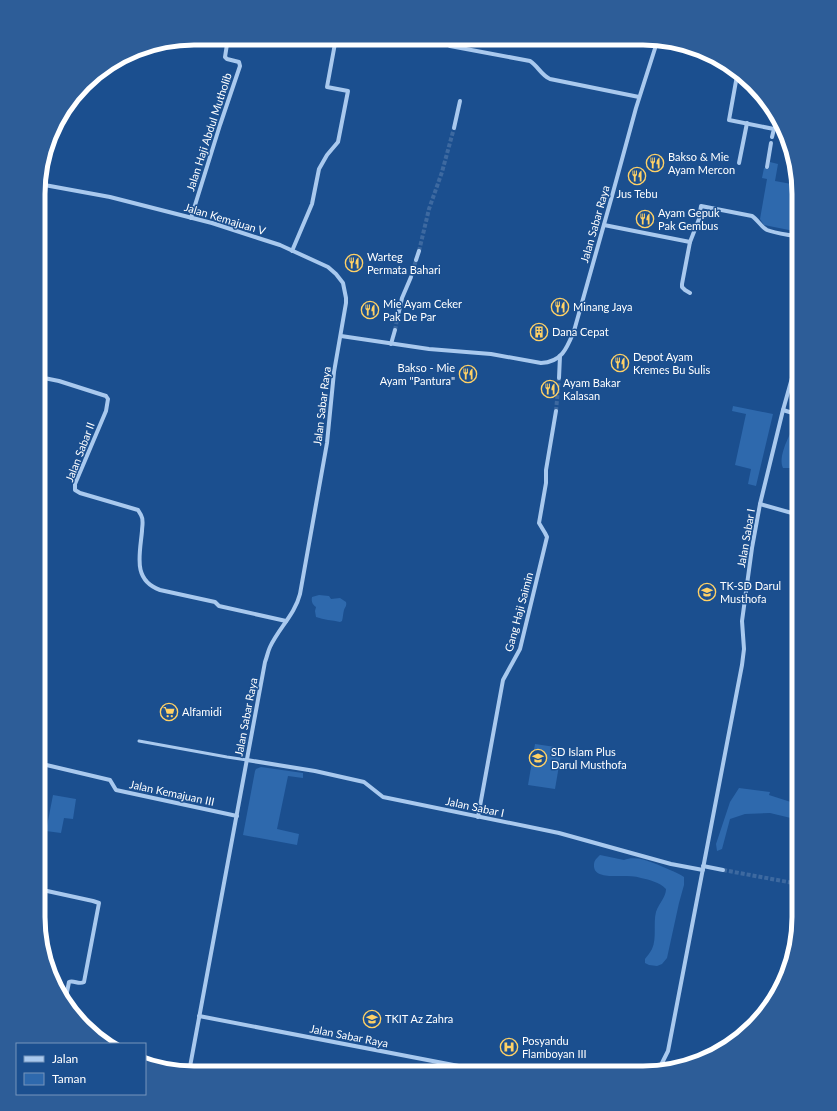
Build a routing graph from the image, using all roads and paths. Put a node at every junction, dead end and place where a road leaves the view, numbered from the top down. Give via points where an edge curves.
1 (227, 45) edge
2 (335, 45) edge
3 (656, 45) edge
4 (450, 46) dead end
5 (737, 78) edge
6 (640, 96) junction
7 (460, 101) dead end
8 (747, 124) junction
9 (454, 128) tunnel mouth
10 (772, 137) dead end
11 (771, 143) dead end
12 (739, 163) dead end
13 (767, 167) dead end
14 (45, 185) edge
15 (191, 218) junction
16 (604, 225) junction
17 (792, 235) edge
18 (690, 242) junction
19 (292, 251) junction
20 (419, 251) tunnel mouth
21 (416, 260) tunnel mouth
22 (410, 277) tunnel mouth
23 (690, 293) dead end
24 (397, 320) tunnel mouth
25 (395, 330) tunnel mouth
26 (341, 336) junction
27 (391, 344) junction
28 (560, 356) junction
29 (559, 378) tunnel mouth
30 (792, 378) edge
31 (45, 379) edge
32 (783, 410) junction
33 (556, 411) tunnel mouth
34 (792, 413) edge
35 (760, 504) junction
36 (792, 513) edge
37 (286, 621) junction
38 (139, 741) dead end
39 (247, 760) junction
40 (45, 765) edge
41 (237, 816) junction
42 (478, 817) junction
43 (703, 868) junction
44 (723, 870) tunnel mouth
45 (45, 891) edge
46 (67, 994) edge
47 (199, 1016) junction
48 (661, 1065) edge
49 (190, 1066) edge
50 (459, 1066) edge

1 - 15 street, Jalan Haji Abdul Mutholib via 225,58 239,62 240,66
2 - 19 street via 327,87 348,91 338,142 319,169 312,204
3 - 6 street, Jalan Sabar Raya
4 - 6 street via 530,61 550,79
5 - 8 street via 729,120
6 - 16 street, Jalan Sabar Raya
7 - 9 street
8 - 10 street via 774,129
8 - 12 street
11 - 13 street
14 - 15 street, Jalan Kemajuan V via 110,197
15 - 19 street, Jalan Kemajuan V
16 - 18 street
16 - 28 street, Jalan Sabar Raya via 574,331
17 - 18 street via 767,230 752,216 701,206
18 - 23 street via 682,284
19 - 26 street, Jalan Kemajuan V via 328,267 343,283 346,298
20 - 21 street
22 - 24 street
25 - 27 street
26 - 27 street
26 - 37 street, Jalan Sabar Raya via 334,372 327,443 300,594
27 - 28 street via 491,354 541,363
28 - 29 street
30 - 32 street, Jalan Sabar I
31 - 37 street, Jalan Sabar II via 59,381 106,396 108,399 106,411 75,490 138,510 143,520 140,567 147,583 160,590
32 - 34 street
32 - 35 street, Jalan Sabar I
33 - 42 street, Gang Haji Saimin via 539,523 546,537 520,649 503,680
35 - 36 street
35 - 43 street, Jalan Sabar I via 742,621 744,649
37 - 39 street, Jalan Sabar Raya via 267,656
38 - 39 lane
39 - 41 street, Jalan Sabar Raya
39 - 42 street, Jalan Sabar I via 364,782 384,797
40 - 41 street, Jalan Kemajuan III via 110,780 116,790
41 - 47 street, Jalan Sabar Raya
42 - 43 street, Jalan Sabar I via 559,833 671,864
43 - 44 street
43 - 48 street, Jalan Sabar I via 668,1051
45 - 46 street via 99,903 84,982 69,982
47 - 49 street, Jalan Sabar Raya
47 - 50 street, Jalan Sabar Raya

